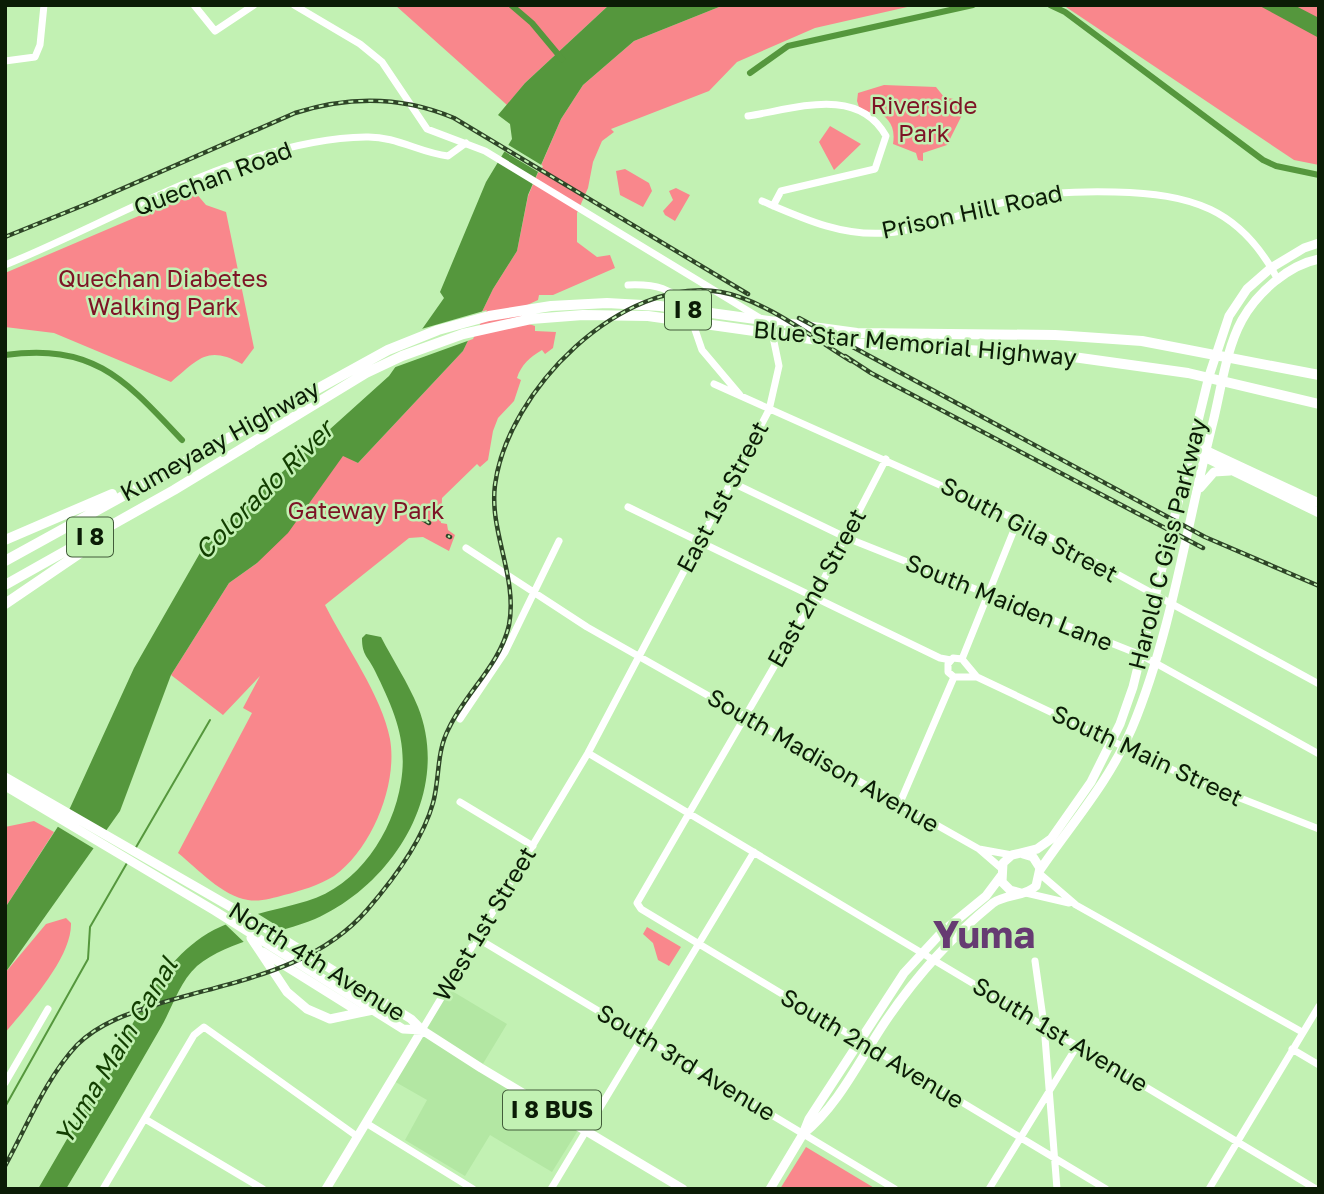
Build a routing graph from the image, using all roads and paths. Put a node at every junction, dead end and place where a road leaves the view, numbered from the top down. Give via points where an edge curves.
1 (44, 5) edge
2 (194, 5) edge
3 (254, 5) edge
4 (294, 5) edge
5 (5, 61) edge
6 (748, 116) dead end
7 (466, 143) junction
8 (762, 201) dead end
9 (773, 206) junction
10 (1319, 243) edge
11 (1319, 258) edge
12 (5, 265) edge
13 (1271, 268) junction
14 (1278, 280) junction
15 (628, 285) dead end
16 (438, 330) joint
17 (914, 341) junction
18 (428, 346) joint
19 (1319, 373) edge
20 (714, 384) dead end
21 (1272, 391) junction
22 (744, 398) junction
23 (1319, 404) edge
24 (769, 410) junction
25 (1319, 410) edge
26 (1210, 430) junction
27 (1198, 453) junction
28 (1221, 455) junction
29 (886, 459) junction
30 (166, 471) junction
31 (1233, 471) junction
32 (731, 482) junction
33 (174, 490) junction
34 (1193, 502) junction
35 (1319, 503) edge
36 (628, 507) dead end
37 (1319, 513) edge
38 (1018, 520) junction
39 (846, 538) junction
40 (5, 540) edge
41 (700, 540) junction
42 (559, 541) dead end
43 (466, 548) dead end
44 (5, 561) edge
45 (5, 585) edge
46 (533, 594) junction
47 (815, 596) junction
48 (988, 596) junction
49 (1155, 597) junction
50 (5, 604) edge
51 (1168, 605) junction
52 (1141, 655) junction
53 (640, 658) junction
54 (940, 658) junction
55 (961, 659) junction
56 (951, 660) junction
57 (1154, 662) junction
58 (948, 669) junction
59 (965, 671) junction
60 (954, 677) junction
61 (1319, 684) edge
62 (746, 716) junction
63 (460, 719) dead end
64 (1112, 741) junction
65 (1123, 747) junction
66 (588, 753) junction
67 (1319, 754) edge
68 (5, 776) edge
69 (5, 786) edge
70 (460, 802) dead end
71 (899, 805) junction
72 (689, 814) junction
73 (83, 828) junction
74 (1319, 829) edge
75 (533, 846) junction
76 (979, 849) junction
77 (754, 852) junction
78 (1016, 854) junction
79 (158, 872) junction
80 (1001, 872) junction
81 (1040, 872) junction
82 (1023, 893) junction
83 (1076, 905) junction
84 (639, 906) joint
85 (477, 939) junction
86 (257, 940) junction
87 (698, 944) junction
88 (262, 951) junction
89 (923, 952) junction
90 (932, 958) junction
91 (1035, 961) dead end
92 (1319, 1006) edge
93 (48, 1009) dead end
94 (373, 1010) junction
95 (359, 1012) junction
96 (1044, 1025) junction
97 (422, 1030) junction
98 (1302, 1032) junction
99 (642, 1037) junction
100 (859, 1041) junction
101 (1077, 1046) junction
102 (869, 1047) junction
103 (1292, 1049) junction
104 (1319, 1065) edge
105 (5, 1083) edge
106 (1049, 1090) junction
107 (145, 1119) junction
108 (366, 1124) junction
109 (586, 1131) junction
110 (803, 1134) junction
111 (358, 1137) junction
112 (1019, 1138) junction
113 (1237, 1142) junction
114 (1055, 1158) junction
115 (103, 1189) edge
116 (263, 1189) edge
117 (326, 1189) edge
118 (473, 1189) edge
119 (551, 1189) edge
120 (683, 1189) edge
121 (770, 1189) edge
122 (895, 1189) edge
123 (989, 1189) edge
124 (1058, 1189) edge
125 (1106, 1189) edge
126 (1209, 1189) edge
127 (1316, 1189) edge

1 - 5 street via 35,57
2 - 3 street via 215,31
4 - 7 street via 382,62 434,134
6 - 9 street via 811,104 849,105 879,123 886,136 875,169 782,191
7 - 12 street, Quechan Road via 448,156 380,137 319,141 273,151
7 - 24 street, East 1st Street via 756,314 772,331 779,366
8 - 9 street, Prison Hill Road
9 - 13 street, Prison Hill Road via 832,229 887,233 1038,194 1167,194 1195,201 1223,217
10 - 13 main road, Harold C Giss Parkway
11 - 14 main road, Harold C Giss Parkway
13 - 14 street, Prison Hill Road
13 - 27 main road, Harold C Giss Parkway via 1247,289 1229,316 1194,437
14 - 26 main road, Harold C Giss Parkway via 1241,321
15 - 22 street via 665,288 680,298 702,350
16 - 17 highway, Blue Star Memorial Highway / I 8 via 515,311 607,303 660,306
16 - 30 highway, Kumeyaay Highway / I 8 via 363,362
17 - 18 highway, Blue Star Memorial Highway / I 8 via 822,341 610,314 517,321
17 - 19 highway, Blue Star Memorial Highway / I 8 via 1068,336 1194,349
17 - 21 highway, Blue Star Memorial Highway / I 8 via 1188,373
18 - 33 highway, Kumeyaay Highway / I 8 via 346,384
20 - 22 street, South Gila Street
21 - 23 highway, Blue Star Memorial Highway / I 8
21 - 25 highway
22 - 24 street, South Gila Street
24 - 29 street, South Gila Street
24 - 32 street, East 1st Street
26 - 27 main road, Harold C Giss Parkway
26 - 28 main road
27 - 28 main road
27 - 31 main road
27 - 34 main road, Harold C Giss Parkway
27 - 49 main road, Harold C Giss Parkway
28 - 35 main road
29 - 38 street, South Gila Street
29 - 39 street, East 2nd Street
30 - 40 highway
30 - 44 highway, Kumeyaay Highway / I 8
31 - 34 main road via 1208,476
31 - 37 main road
32 - 39 street, South Maiden Lane
32 - 41 street, East 1st Street
33 - 45 highway, Kumeyaay Highway / I 8
33 - 50 highway
34 - 51 main road, Harold C Giss Parkway
36 - 41 street
38 - 48 street
38 - 49 street, South Gila Street
39 - 47 street, East 2nd Street
39 - 48 street, South Maiden Lane
41 - 47 street
41 - 53 street, East 1st Street
42 - 46 street
43 - 46 street, South Madison Avenue
46 - 53 street, South Madison Avenue
46 - 63 street via 505,652
47 - 54 street
47 - 62 street, East 2nd Street
48 - 52 street, South Maiden Lane
48 - 55 street
49 - 51 street, South Gila Street
49 - 52 main road, Harold C Giss Parkway
51 - 57 main road, Harold C Giss Parkway
51 - 61 street, South Gila Street
52 - 57 street, South Maiden Lane
52 - 64 main road, Harold C Giss Parkway
53 - 62 street, South Madison Avenue
53 - 66 street, West 1st Street
54 - 56 street
54 - 58 street
55 - 56 street
55 - 59 street
56 - 58 street
57 - 65 main road, Harold C Giss Parkway
57 - 67 street, South Maiden Lane
58 - 60 street
59 - 60 street
59 - 64 street, South Main Street
60 - 71 street
62 - 71 street, South Madison Avenue
62 - 72 street, East 2nd Street
64 - 65 street, South Main Street
64 - 78 main road, Harold C Giss Parkway via 1091,782 1051,839 1037,849
65 - 74 street, South Main Street
65 - 81 main road, Harold C Giss Parkway via 1096,794
66 - 72 street, South 1st Avenue
66 - 75 street, West 1st Street
68 - 73 main road, I 8 BUS
69 - 73 main road, I 8 BUS
70 - 75 street
71 - 76 street, South Madison Avenue
72 - 77 street, South 1st Avenue
72 - 84 street, East 2nd Street via 639,896
73 - 79 main road, North 4th Avenue / I 8 BUS
75 - 85 street, West 1st Street
76 - 78 street
76 - 80 street, South Madison Avenue
77 - 87 street
77 - 89 street, South 1st Avenue
78 - 80 main road
78 - 81 main road via 1032,857
79 - 86 main road, North 4th Avenue / I 8 BUS
79 - 97 main road, North 4th Avenue / I 8 BUS via 243,914
80 - 82 main road via 1006,887
80 - 89 main road via 986,895
81 - 82 main road via 1036,886
81 - 83 street
82 - 83 street
82 - 90 main road via 993,903
83 - 98 street
84 - 87 street, South 2nd Avenue
85 - 97 street, West 1st Street
85 - 99 street, South 3rd Avenue
86 - 88 main road
86 - 94 main road, North 4th Avenue / I 8 BUS
87 - 99 street
87 - 100 street, South 2nd Avenue
88 - 95 main road
88 - 95 main road via 287,992 307,1009 330,1019
89 - 90 street, South 1st Avenue
89 - 100 main road via 891,989
90 - 96 street, South 1st Avenue
90 - 102 main road
91 - 96 street
92 - 98 street
93 - 105 street
94 - 95 main road
94 - 97 main road, North 4th Avenue / I 8 BUS via 403,1029
96 - 101 street, South 1st Avenue
96 - 106 street
97 - 108 main road, West 1st Street
97 - 109 main road, I 8 BUS
98 - 103 street
99 - 109 street
99 - 110 street, South 3rd Avenue
100 - 102 street, South 2nd Avenue
100 - 110 main road
101 - 106 street
101 - 113 street, South 1st Avenue
102 - 110 main road via 849,1080
102 - 112 street, South 2nd Avenue
103 - 104 street
103 - 113 street
106 - 112 street
106 - 114 street
107 - 111 street via 194,1035 204,1027
107 - 115 street
107 - 116 street
108 - 111 main road, West 1st Street
108 - 118 street
109 - 119 street
109 - 120 main road, I 8 BUS
110 - 121 main road
110 - 122 street, South 3rd Avenue
111 - 117 main road, West 1st Street
112 - 114 street, South 2nd Avenue
112 - 123 street
113 - 126 street
113 - 127 street, South 1st Avenue
114 - 124 street
114 - 125 street, South 2nd Avenue

